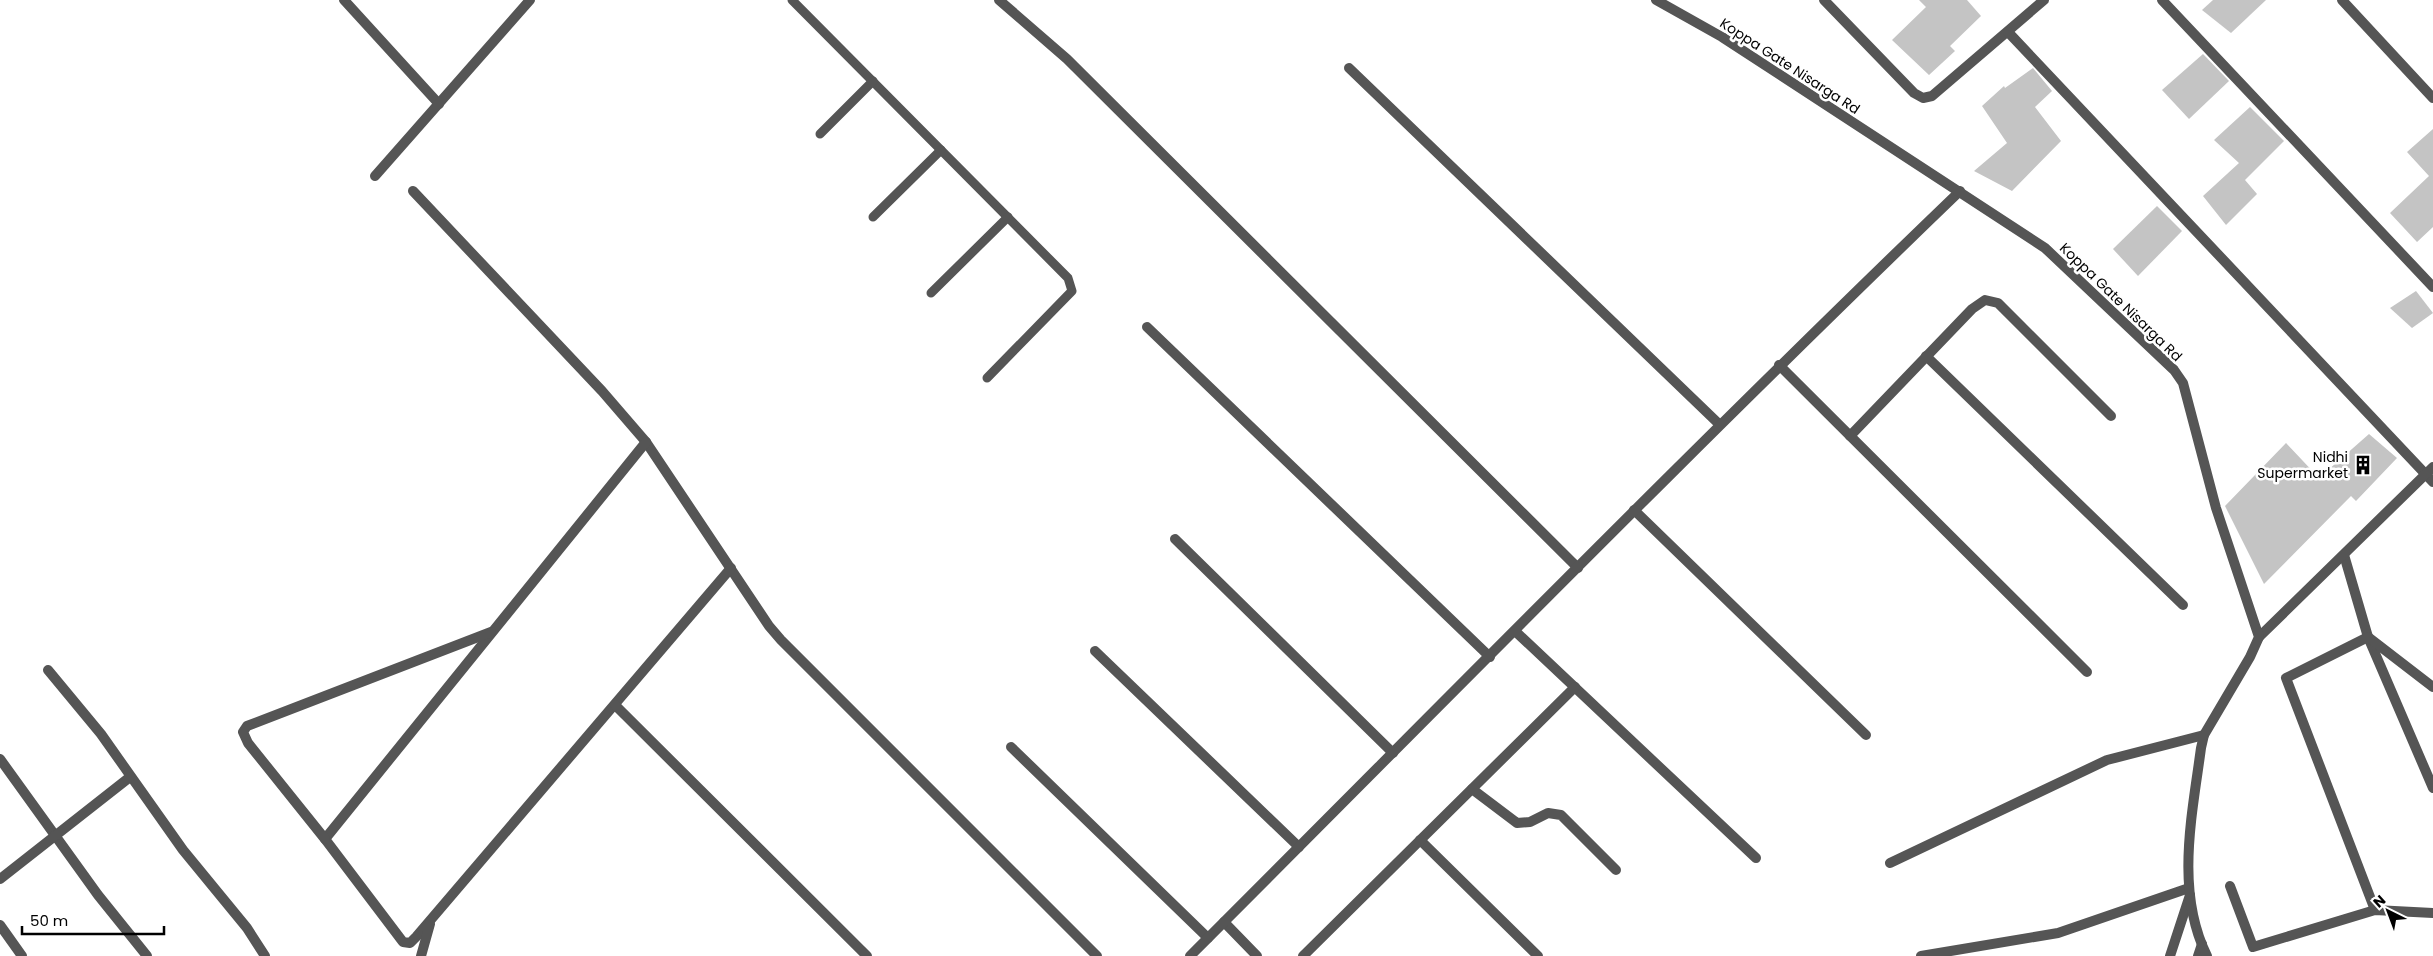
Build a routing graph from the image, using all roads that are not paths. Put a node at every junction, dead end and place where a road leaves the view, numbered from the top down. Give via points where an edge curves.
1 (344, 0) edge
2 (530, 0) edge
3 (792, 0) edge
4 (999, 0) edge
5 (1656, 0) edge
6 (1824, 0) edge
7 (2044, 0) edge
8 (2162, 0) edge
9 (2342, 0) edge
10 (2008, 32) junction
11 (1349, 68) dead end
12 (873, 82) junction
13 (2433, 98) edge
14 (439, 104) junction
15 (820, 134) dead end
16 (941, 150) junction
17 (375, 176) dead end
18 (413, 191) dead end
19 (1960, 191) junction
20 (873, 217) dead end
21 (1008, 217) junction
22 (2433, 287) edge
23 (931, 293) dead end
24 (1147, 327) dead end
25 (1926, 356) junction
26 (1779, 365) junction
27 (987, 378) dead end
28 (2111, 416) dead end
29 (1719, 424) junction
30 (1850, 436) junction
31 (646, 442) junction
32 (2431, 475) edge
33 (1634, 510) junction
34 (1175, 539) dead end
35 (2344, 554) junction
36 (731, 568) junction
37 (1578, 568) junction
38 (2183, 605) dead end
39 (1515, 631) junction
40 (492, 632) junction
41 (2259, 637) junction
42 (2368, 637) junction
43 (1095, 651) dead end
44 (1490, 657) junction
45 (48, 670) dead end
46 (2087, 672) dead end
47 (1575, 687) junction
48 (2433, 687) edge
49 (614, 705) junction
50 (2204, 734) junction
51 (1866, 735) dead end
52 (1011, 747) dead end
53 (1393, 753) junction
54 (0, 759) edge
55 (130, 777) junction
56 (2433, 788) edge
57 (1472, 789) junction
58 (56, 834) junction
59 (325, 839) junction
60 (1420, 840) junction
61 (1299, 847) junction
62 (1756, 858) dead end
63 (1890, 863) dead end
64 (1616, 870) dead end
65 (0, 879) edge
66 (2230, 886) dead end
67 (2190, 891) junction
68 (2375, 910) junction
69 (2433, 913) edge
70 (432, 918) junction
71 (1224, 922) junction
72 (0, 925) edge
73 (1208, 938) junction
74 (2202, 944) junction
75 (22, 956) edge
76 (148, 956) edge
77 (265, 956) edge
78 (421, 956) edge
79 (867, 956) edge
80 (1097, 956) edge
81 (1190, 956) edge
82 (1257, 956) edge
83 (1303, 956) edge
84 (1538, 956) edge
85 (1920, 956) edge
86 (2170, 956) edge
87 (2198, 956) edge
88 (2208, 956) edge

1 - 14 street
2 - 14 street
3 - 12 lane
4 - 37 street via 1067,59
5 - 19 street, Koppa Gate Nisarga Rd via 1722,37
6 - 10 street via 1914,93 1923,98 1932,96
7 - 10 street
8 - 22 street
9 - 13 street
10 - 32 street
11 - 29 street
12 - 15 lane
12 - 16 lane
14 - 17 street
16 - 20 lane
16 - 21 lane
18 - 31 street
19 - 26 street
19 - 41 street, Koppa Gate Nisarga Rd via 2045,248 2174,370 2183,383 2216,508
21 - 23 lane
21 - 27 lane via 1068,278 1072,291
24 - 44 street
25 - 28 street via 1972,309 1986,300 1998,303
25 - 30 street
25 - 38 street
26 - 29 street
26 - 30 street
29 - 33 street
30 - 46 street
31 - 36 street
31 - 40 street
32 - 35 street
33 - 37 street
33 - 51 street
34 - 53 street
35 - 41 street
35 - 42 street
36 - 49 street
36 - 80 street via 781,640
37 - 39 street
39 - 44 street
39 - 47 street
40 - 59 street
40 - 59 street via 247,726 243,732 248,743
41 - 50 street
42 - 48 street
42 - 56 street
42 - 68 street via 2286,678
43 - 61 street
44 - 53 street
45 - 55 street via 101,734
47 - 57 street
47 - 62 street
49 - 70 street
49 - 79 street
50 - 63 street via 2107,760
50 - 67 street via 2188,842
52 - 73 street
53 - 61 street
54 - 58 street
55 - 58 street
55 - 77 street
57 - 60 street
57 - 64 street via 1517,823 1530,822 1548,813 1561,815
58 - 65 street
58 - 76 street via 98,895
59 - 70 street via 403,942 410,943
60 - 83 street
60 - 84 street
61 - 71 street
66 - 68 street via 2254,947
67 - 74 street
67 - 85 street via 2058,933
67 - 86 street
68 - 69 street
70 - 78 street
71 - 73 street
71 - 82 street
72 - 75 street
73 - 81 street
74 - 87 street
74 - 88 street

